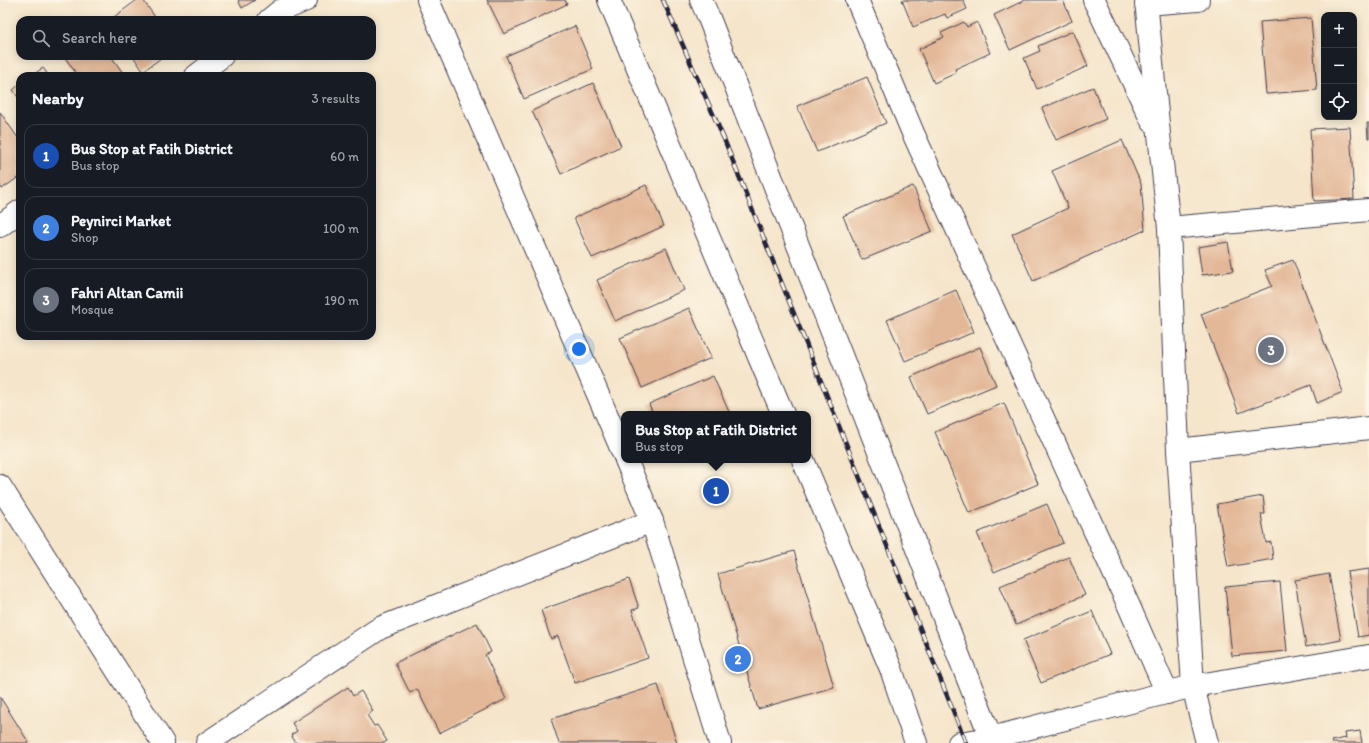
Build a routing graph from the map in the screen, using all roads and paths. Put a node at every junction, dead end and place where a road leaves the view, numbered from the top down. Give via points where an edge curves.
1 (306, 0) edge
2 (428, 0) edge
3 (609, 0) edge
4 (701, 0) edge
5 (857, 0) edge
6 (1094, 0) edge
7 (1198, 0) edge
8 (1146, 2) edge
9 (274, 16) edge
10 (217, 60) edge
11 (201, 72) edge
12 (1159, 134) junction
13 (1369, 210) edge
14 (16, 214) edge
15 (0, 226) edge
16 (1169, 228) junction
17 (782, 411) edge
18 (1369, 428) edge
19 (621, 448) edge
20 (1178, 450) junction
21 (627, 463) edge
22 (804, 463) edge
23 (0, 486) edge
24 (652, 521) junction
25 (1369, 656) edge
26 (1192, 686) junction
27 (1167, 693) junction
28 (991, 738) junction
29 (164, 743) edge
30 (207, 743) edge
31 (720, 743) edge
32 (916, 743) edge
33 (960, 743) edge
34 (1207, 743) edge

1 - 9 street
2 - 19 street
3 - 17 street
4 - 28 street
5 - 27 street via 913,133
6 - 12 street
7 - 8 street
8 - 12 street
10 - 11 street
12 - 16 street
13 - 16 street
14 - 15 street
16 - 20 street
18 - 20 street
20 - 26 street
21 - 24 street
22 - 32 street via 891,669
23 - 29 street
24 - 30 street via 380,628
24 - 31 street
25 - 26 street
26 - 27 street
26 - 34 street
27 - 28 street
28 - 33 street

